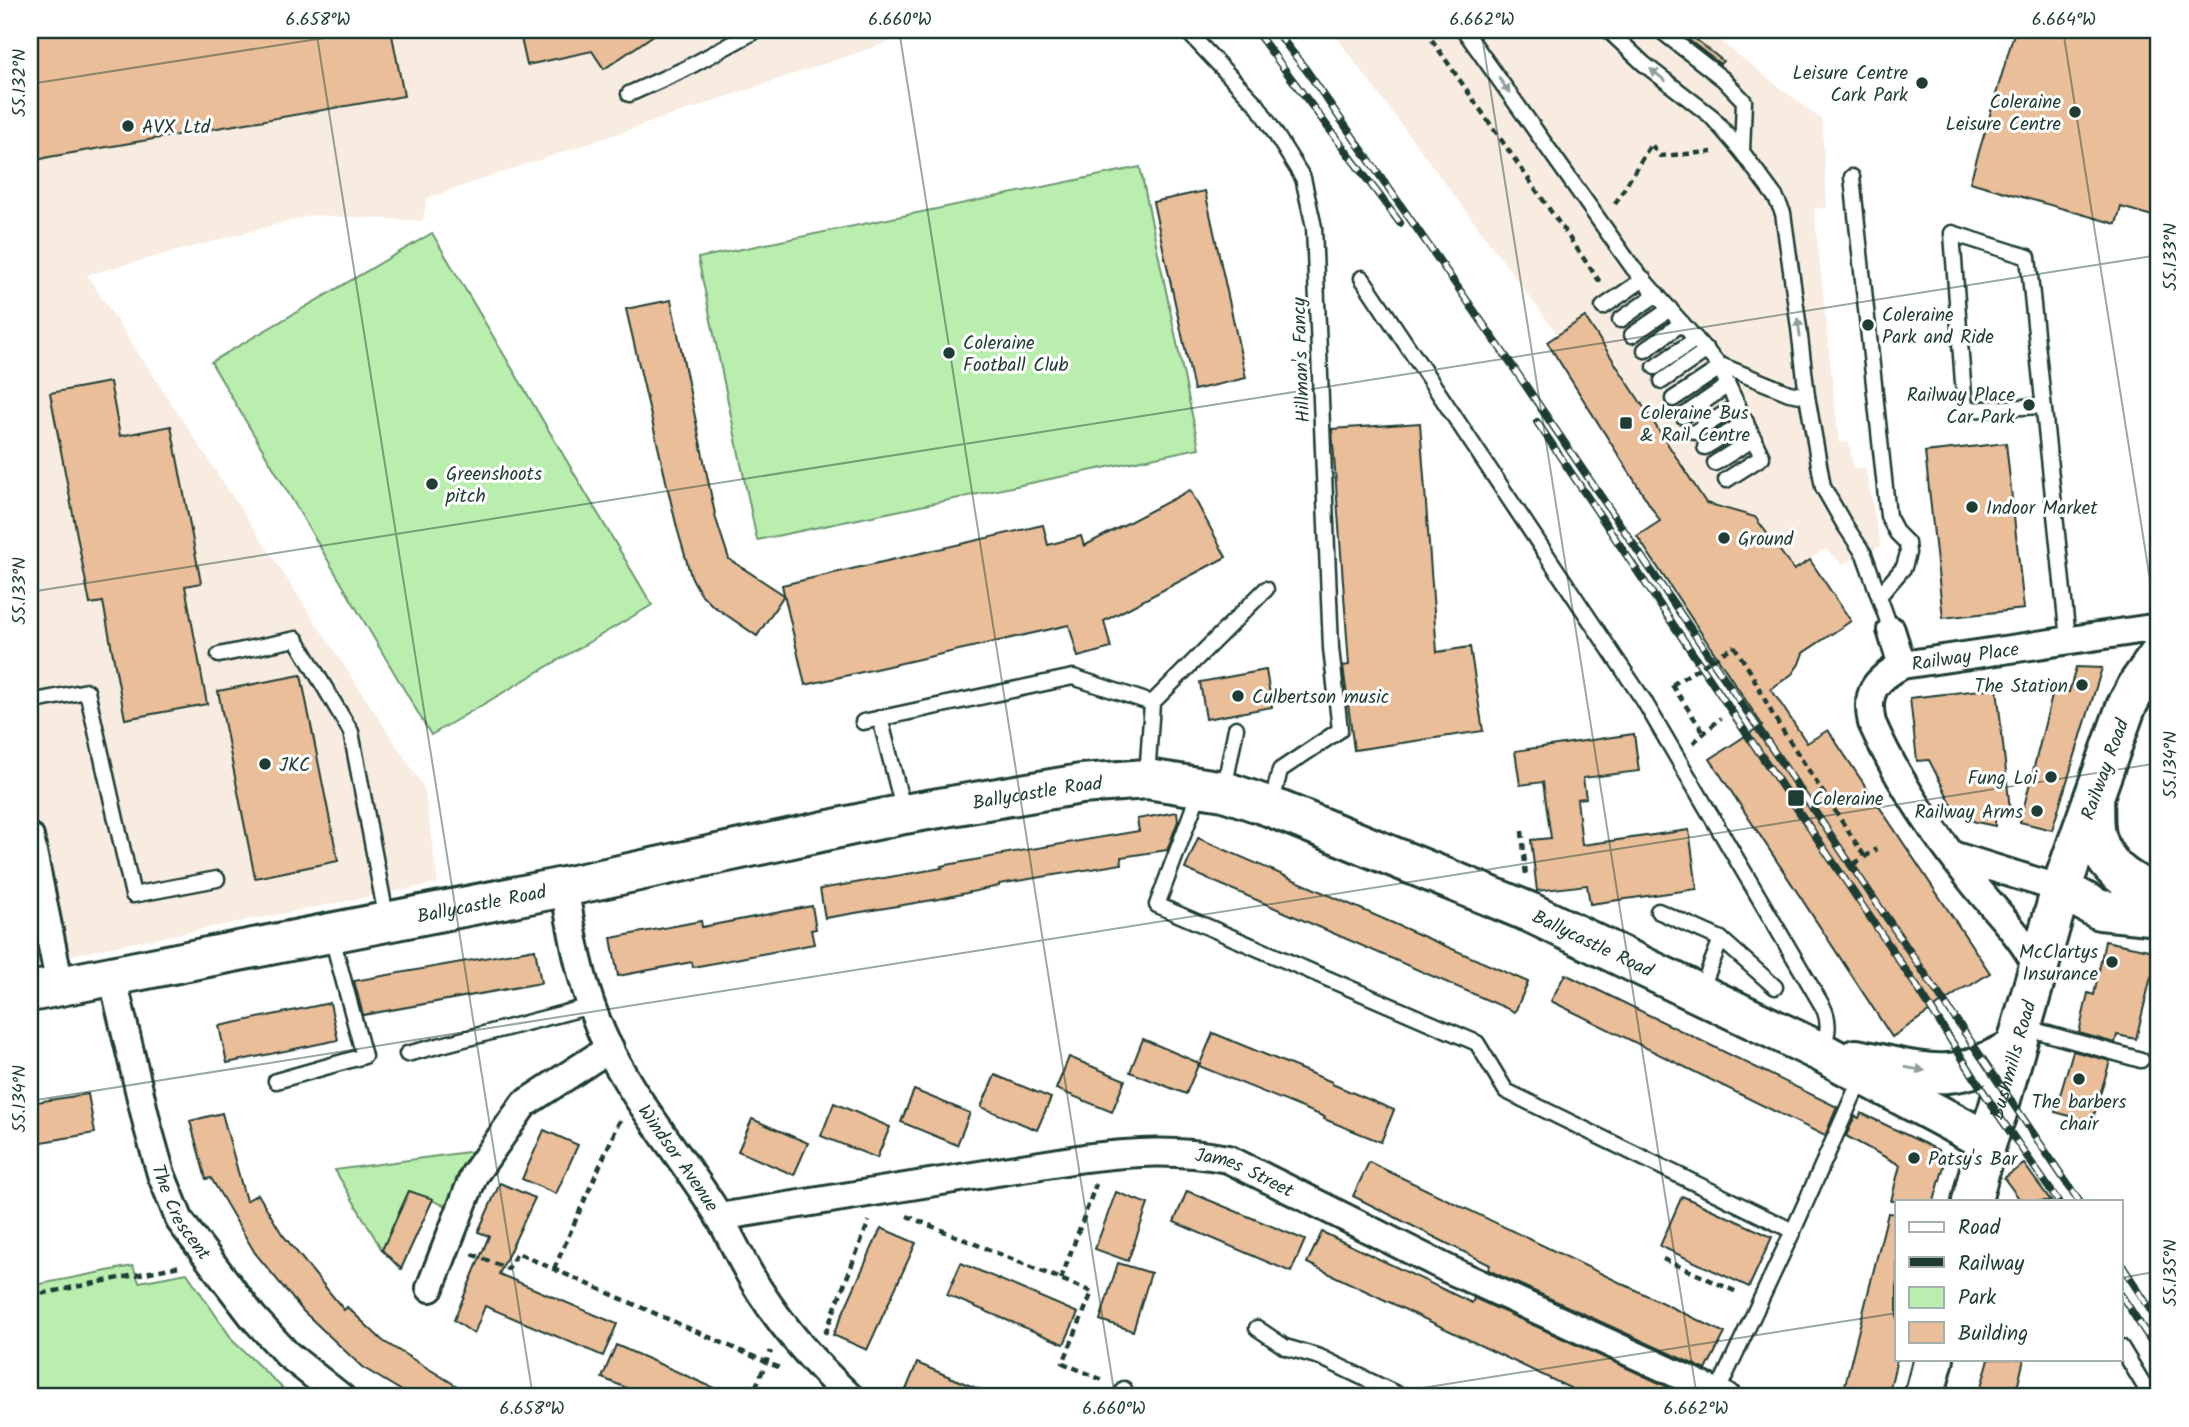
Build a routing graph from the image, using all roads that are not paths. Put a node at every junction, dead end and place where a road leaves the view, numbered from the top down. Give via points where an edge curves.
1 (757, 30) edge
2 (1186, 30) edge
3 (1464, 30) edge
4 (1608, 30) edge
5 (1660, 30) edge
6 (629, 94) dead end
7 (1742, 152) junction
8 (1852, 177) dead end
9 (1362, 278) dead end
10 (1644, 279) junction
11 (1657, 294) junction
12 (1603, 307) dead end
13 (1670, 309) junction
14 (1620, 320) dead end
15 (1682, 323) junction
16 (1632, 335) dead end
17 (1696, 339) junction
18 (1645, 350) dead end
19 (1707, 350) junction
20 (1719, 366) junction
21 (1654, 367) dead end
22 (1662, 381) dead end
23 (1728, 386) junction
24 (1807, 396) junction
25 (1673, 399) dead end
26 (1738, 405) junction
27 (2043, 406) junction
28 (1683, 416) dead end
29 (1746, 422) junction
30 (1695, 432) dead end
31 (1754, 439) junction
32 (1705, 447) dead end
33 (1715, 463) dead end
34 (1726, 480) dead end
35 (1266, 589) dead end
36 (1880, 595) junction
37 (2159, 626) edge
38 (1891, 630) joint
39 (2068, 639) junction
40 (219, 655) dead end
41 (2159, 655) edge
42 (1902, 665) junction
43 (30, 702) edge
44 (1152, 703) junction
45 (880, 718) junction
46 (863, 722) dead end
47 (1236, 728) dead end
48 (1147, 779) junction
49 (1212, 789) junction
50 (2094, 793) junction
51 (1270, 807) junction
52 (904, 814) junction
53 (30, 837) edge
54 (1952, 855) junction
55 (217, 879) dead end
56 (564, 887) junction
57 (2061, 889) junction
58 (2159, 897) edge
59 (2100, 910) junction
60 (1658, 911) dead end
61 (2159, 916) edge
62 (387, 922) junction
63 (331, 933) junction
64 (1721, 939) junction
65 (2040, 965) junction
66 (112, 975) junction
67 (1775, 987) dead end
68 (45, 989) edge
69 (1700, 993) junction
70 (591, 1006) junction
71 (2018, 1038) junction
72 (610, 1048) junction
73 (1823, 1053) junction
74 (407, 1054) dead end
75 (2141, 1060) dead end
76 (1862, 1075) junction
77 (276, 1082) dead end
78 (1987, 1141) junction
79 (1972, 1200) edge
80 (719, 1217) junction
81 (1793, 1231) junction
82 (430, 1288) dead end
83 (1257, 1328) dead end
84 (2122, 1349) edge
85 (1934, 1360) edge
86 (1719, 1395) edge
87 (341, 1397) edge
88 (850, 1397) edge
89 (1403, 1397) edge
90 (1924, 1397) edge
91 (2151, 1397) edge

1 - 6 lane
2 - 51 lane, Hillman's Fancy via 1258,106 1303,178 1314,227 1331,648 1340,730 1280,770
3 -> 10 lane
7 -> 4 lane via 1711,116
5 - 7 lane via 1744,101
24 -> 7 lane via 1783,213
8 - 36 lane via 1888,516 1907,543 1908,553 1904,567
9 - 73 lane via 1644,701 1828,1017
10 - 11 lane
10 - 12 lane
11 - 13 lane
11 - 14 lane
13 - 15 lane
13 - 16 lane
15 - 17 lane
15 - 18 lane
17 - 19 lane
17 - 21 lane
19 - 20 lane
19 - 22 lane
20 - 23 lane
20 - 24 lane
20 - 25 lane
23 - 26 lane
23 - 28 lane
24 - 36 lane via 1823,487 1864,554
26 - 29 lane
26 - 30 lane
27 - 27 lane via 2028,257 1952,233 1965,410
27 - 39 lane
29 - 31 lane
29 - 32 lane
31 - 33 lane
31 - 34 lane via 1762,457
35 - 44 lane
36 - 38 lane
37 - 39 street, Railway Place
38 - 42 street
39 - 42 street, Railway Place
40 - 62 lane via 296,639 351,732
41 - 50 main road, Railway Road via 2126,706
42 - 54 street, Railway Place via 1873,688 1872,723 1914,804
43 - 55 lane via 87,691 133,895
44 - 45 lane via 1073,677
44 - 48 lane
45 - 46 lane
45 - 52 lane
47 - 49 lane
48 - 49 main road, Ballycastle Road
48 - 52 main road, Ballycastle Road via 1081,784
49 - 51 main road, Ballycastle Road
49 - 81 lane via 1157,905 1478,1043 1506,1091
50 - 57 main road, Railway Road
50 - 58 main road via 2096,837 2112,867
51 - 69 main road, Ballycastle Road via 1529,912
52 - 56 main road, Ballycastle Road
53 - 68 street
54 - 57 street
54 - 65 street, Railway Place
56 - 62 main road, Ballycastle Road
56 - 70 street, Windsor Avenue via 578,965
57 - 59 main road
57 - 65 main road, Bushmills Road
59 - 61 main road
59 - 65 main road, Bushmills Road via 2074,923
60 - 64 lane
62 - 63 main road, Ballycastle Road
63 - 66 main road, Ballycastle Road
63 - 77 lane via 364,1056
64 - 67 lane
64 - 69 lane
65 - 71 main road, Bushmills Road
66 - 68 main road, Ballycastle Road
66 - 87 street, The Crescent via 148,1128 180,1221 253,1317 287,1354
69 - 73 main road, Ballycastle Road
70 - 72 street, Windsor Avenue
70 - 74 lane
73 -> 71 main road via 1948,1073 1984,1063
71 - 75 lane
71 - 78 main road, Bushmills Road
72 - 80 street, Windsor Avenue
72 - 82 street via 524,1104 474,1175
73 - 76 main road, Ballycastle Road
76 - 78 main road, Ballycastle Road
76 - 81 lane
78 - 79 main road, Bushmills Road
80 - 86 street, James Street via 879,1197 1106,1156 1198,1153 1228,1159 1448,1269
80 - 88 street, Windsor Avenue via 783,1324
81 - 86 lane
83 - 89 lane via 1285,1347 1320,1357
84 - 91 lane
85 - 90 main road

